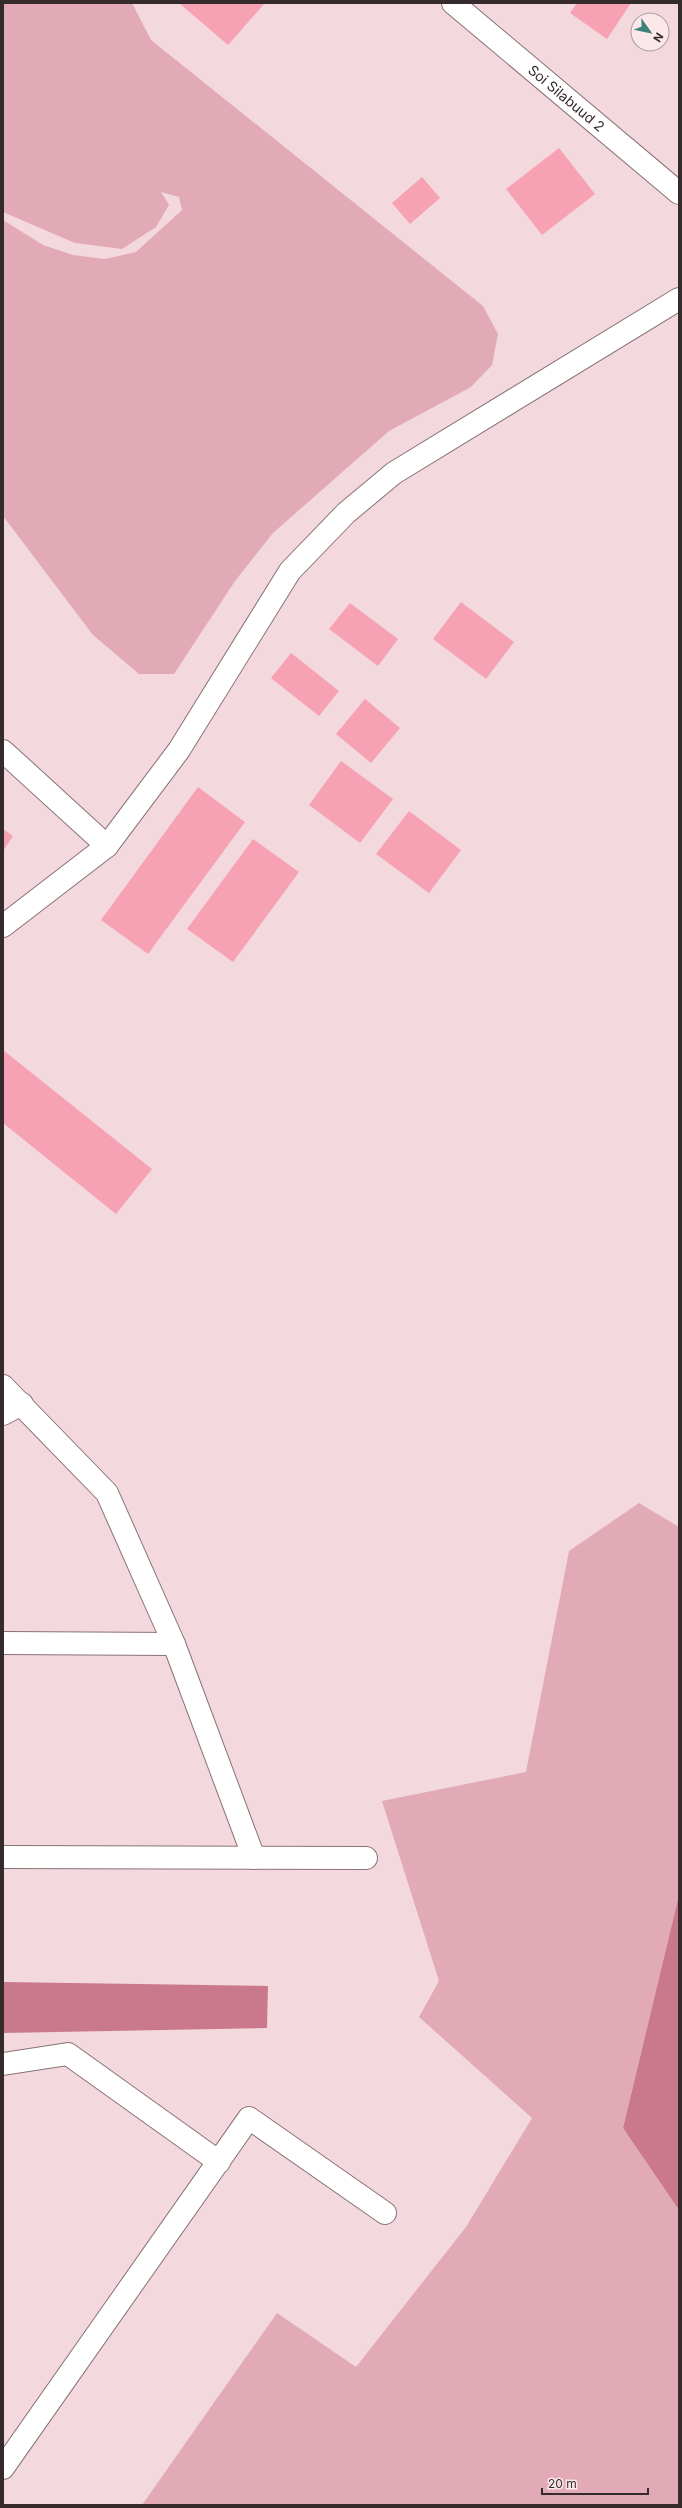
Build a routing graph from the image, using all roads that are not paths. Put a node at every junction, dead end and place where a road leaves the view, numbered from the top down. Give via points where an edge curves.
1 (453, 3) edge
2 (679, 193) edge
3 (679, 300) edge
4 (3, 751) edge
5 (107, 846) junction
6 (3, 926) edge
7 (3, 1386) edge
8 (12, 1409) edge
9 (3, 1643) edge
10 (174, 1644) junction
11 (3, 1857) edge
12 (254, 1858) junction
13 (366, 1858) dead end
14 (3, 2064) edge
15 (219, 2162) junction
16 (385, 2213) dead end
17 (3, 2468) edge

1 - 2 street, Soi Silabuud 2
3 - 5 street via 394,473 346,513 290,571 179,750
4 - 5 street
5 - 6 street
7 - 8 street
8 - 10 street via 107,1492
9 - 10 street
10 - 12 street
11 - 12 street
12 - 13 street
14 - 15 street via 68,2054
15 - 16 street via 249,2118
15 - 17 street

